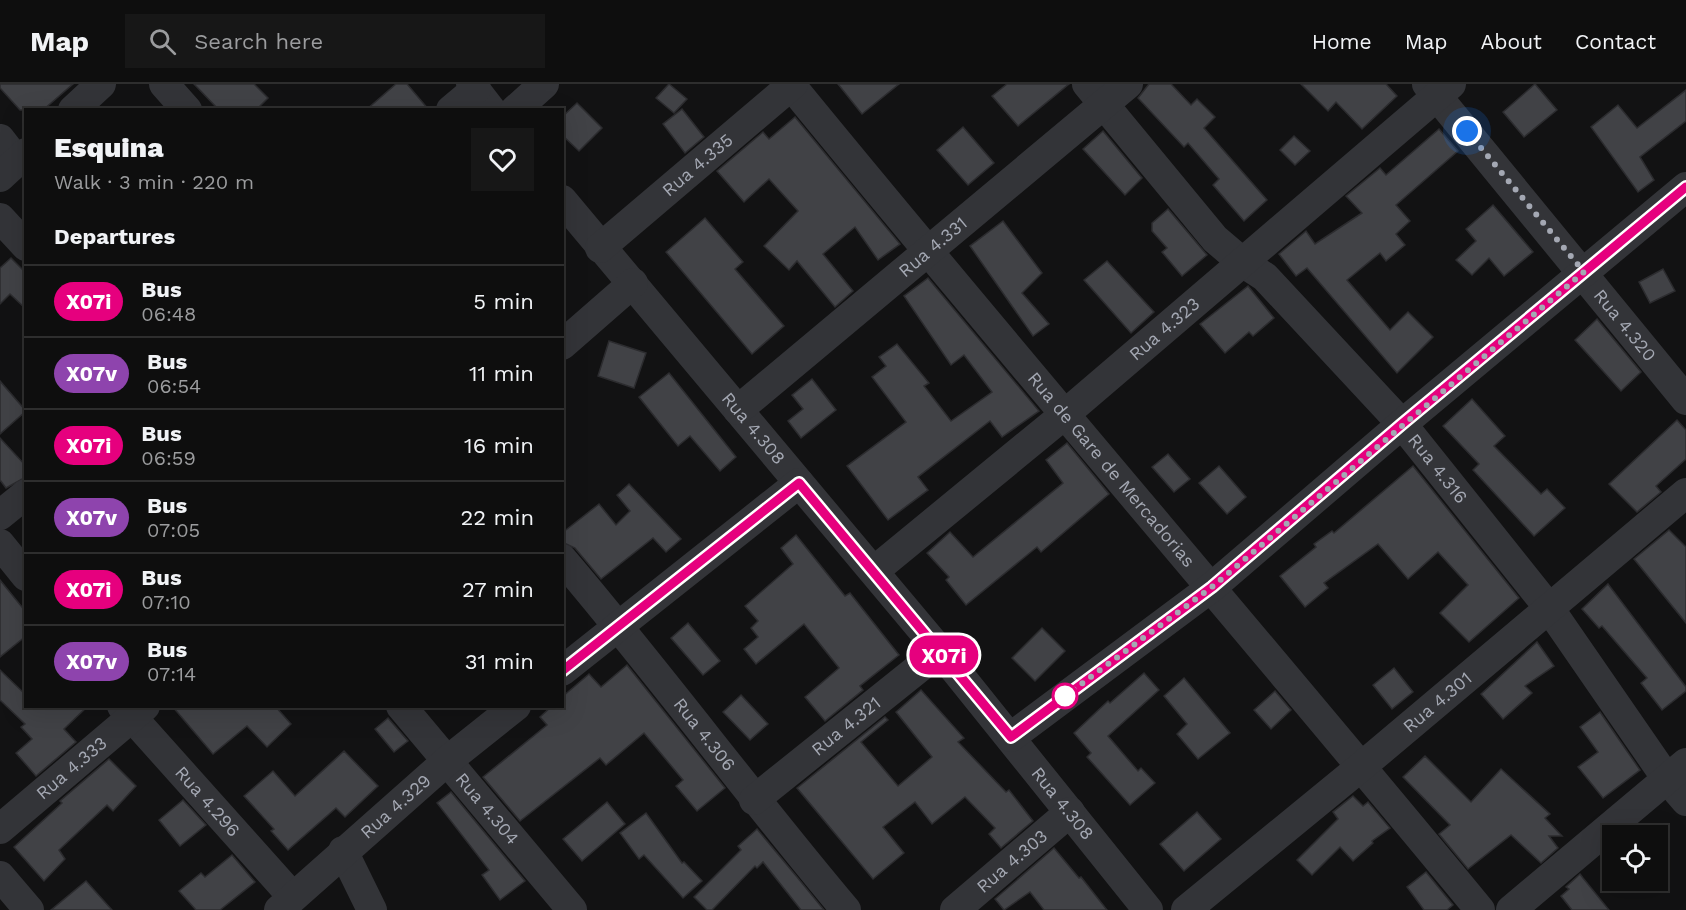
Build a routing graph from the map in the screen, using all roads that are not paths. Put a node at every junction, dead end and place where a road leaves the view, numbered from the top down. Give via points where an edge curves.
1 (101, 84) edge
2 (164, 84) edge
3 (544, 84) edge
4 (792, 84) edge
5 (1128, 84) edge
6 (1439, 88) edge
7 (479, 94) edge
8 (1096, 95) edge
9 (75, 108) edge
10 (185, 108) edge
11 (454, 108) edge
12 (517, 108) edge
13 (1686, 187) edge
14 (564, 203) edge
15 (0, 218) edge
16 (24, 244) edge
17 (600, 248) junction
18 (928, 252) junction
19 (1242, 262) junction
20 (1584, 272) junction
21 (633, 283) junction
22 (564, 343) edge
23 (1686, 400) edge
24 (738, 410) junction
25 (1064, 415) junction
26 (1402, 424) junction
27 (799, 483) junction
28 (1686, 493) edge
29 (24, 496) edge
30 (0, 515) edge
31 (0, 544) edge
32 (564, 561) edge
33 (874, 571) junction
34 (24, 574) edge
35 (1212, 587) junction
36 (1549, 608) junction
37 (620, 626) junction
38 (940, 651) junction
39 (564, 669) edge
40 (403, 708) edge
41 (513, 708) edge
42 (132, 711) edge
43 (1011, 737) junction
44 (447, 761) junction
45 (1362, 766) junction
46 (1680, 781) edge
47 (754, 800) junction
48 (1070, 812) junction
49 (0, 829) edge
50 (343, 851) junction
51 (0, 876) edge
52 (286, 903) edge
53 (29, 910) edge
54 (372, 910) edge
55 (572, 910) edge
56 (846, 910) edge
57 (955, 910) edge
58 (1148, 910) edge
59 (1186, 910) edge
60 (1480, 910) edge
61 (1511, 910) edge

1 - 9 street
2 - 10 street
3 - 12 street
4 - 17 street, Rua 4.335
4 - 18 street, Rua de Gare de Mercadorias
5 - 8 street, Rua 4.331
6 - 19 street, Rua 4.323
6 - 20 street, Rua 4.320
7 - 11 street
8 - 18 street, Rua 4.331
8 - 19 street, Rua 4.316 via 1215,239
13 - 20 street
14 - 17 street, Rua 4.308
15 - 16 street
17 - 21 street, Rua 4.308
18 - 24 street, Rua 4.331
18 - 25 street, Rua de Gare de Mercadorias
19 - 25 street, Rua 4.323
19 - 26 street, Rua 4.316 via 1265,277
20 - 23 street, Rua 4.320
20 - 26 street
21 - 22 street
21 - 24 street, Rua 4.308
24 - 27 street, Rua 4.308
25 - 33 street, Rua 4.323
25 - 35 street, Rua de Gare de Mercadorias
26 - 35 street
26 - 36 street, Rua 4.316
27 - 33 street, Rua 4.308
27 - 37 street
28 - 36 street, Rua 4.301
29 - 30 street
31 - 34 street
32 - 37 street, Rua 4.306
33 - 38 street, Rua 4.308
35 - 43 street
35 - 45 street, Rua de Gare de Mercadorias
36 - 45 street, Rua 4.301
36 - 46 street, Rua 4.316
37 - 39 street
37 - 47 street, Rua 4.306
38 - 43 street, Rua 4.308
38 - 47 street, Rua 4.321
40 - 44 street, Rua 4.304
41 - 44 street, Rua 4.329
42 - 49 street, Rua 4.333
42 - 52 street, Rua 4.296
43 - 48 street, Rua 4.308
44 - 50 street, Rua 4.329
44 - 55 street, Rua 4.304
45 - 59 street, Rua 4.301
45 - 60 street, Rua de Gare de Mercadorias
46 - 61 street
47 - 56 street, Rua 4.306
48 - 57 street, Rua 4.303
48 - 58 street, Rua 4.308
50 - 52 street, Rua 4.329
50 - 54 street
51 - 53 street

